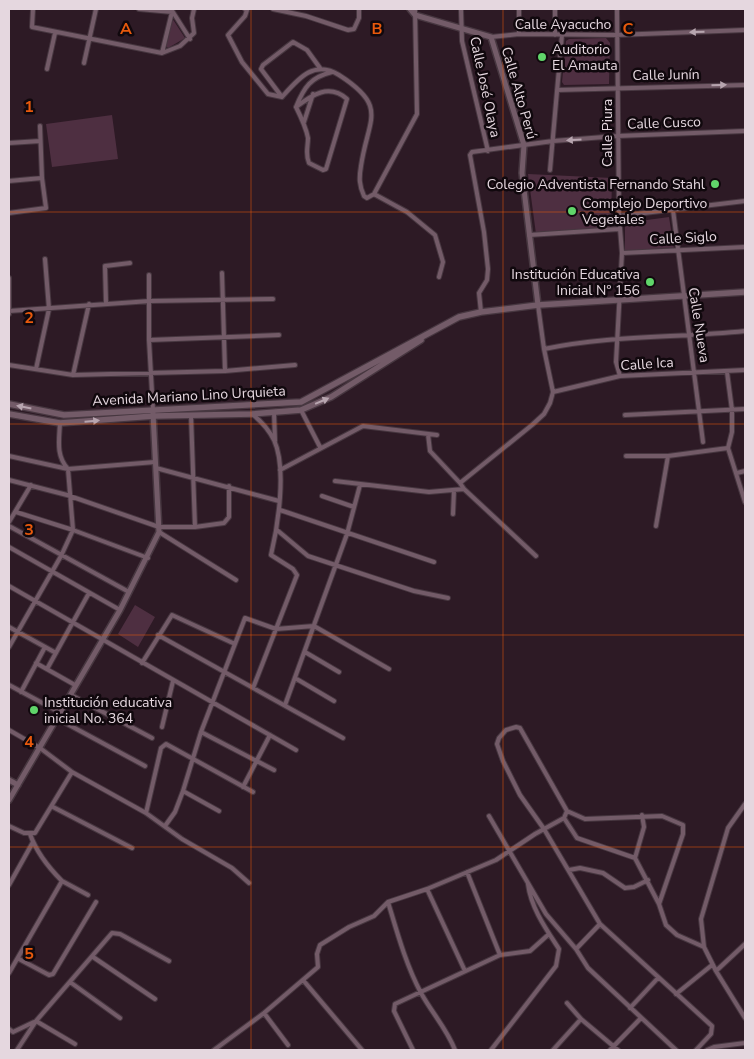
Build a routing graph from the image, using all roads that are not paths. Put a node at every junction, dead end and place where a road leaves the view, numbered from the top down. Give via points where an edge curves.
1 (33, 9) edge
2 (96, 9) edge
3 (139, 9) edge
4 (194, 9) edge
5 (248, 9) edge
6 (273, 9) edge
7 (359, 9) edge
8 (410, 9) edge
9 (415, 9) edge
10 (461, 9) edge
11 (519, 9) edge
12 (554, 9) edge
13 (617, 9) edge
14 (171, 10) edge
15 (415, 15) junction
16 (461, 27) junction
17 (745, 30) edge
18 (54, 33) junction
19 (519, 34) junction
20 (555, 35) junction
21 (562, 35) junction
22 (616, 35) junction
23 (490, 37) junction
24 (90, 38) junction
25 (190, 39) junction
26 (162, 53) junction
27 (84, 63) dead end
28 (320, 68) junction
29 (47, 69) dead end
30 (334, 71) junction
31 (745, 84) edge
32 (618, 88) junction
33 (557, 90) junction
34 (313, 94) junction
35 (282, 97) junction
36 (296, 107) junction
37 (304, 122) junction
38 (40, 126) dead end
39 (745, 131) edge
40 (617, 136) junction
41 (40, 141) junction
42 (553, 141) junction
43 (9, 143) edge
44 (524, 145) junction
45 (488, 151) junction
46 (550, 170) dead end
47 (42, 178) junction
48 (9, 182) edge
49 (374, 194) junction
50 (745, 201) edge
51 (673, 210) junction
52 (9, 213) edge
53 (619, 216) junction
54 (619, 229) junction
55 (529, 235) junction
56 (745, 247) edge
57 (677, 249) junction
58 (622, 253) junction
59 (45, 259) dead end
60 (130, 263) dead end
61 (222, 273) dead end
62 (149, 275) dead end
63 (439, 277) dead end
64 (9, 278) edge
65 (745, 292) edge
66 (683, 295) junction
67 (273, 299) dead end
68 (223, 300) junction
69 (618, 300) junction
70 (150, 301) junction
71 (106, 303) junction
72 (89, 304) junction
73 (538, 305) junction
74 (49, 309) junction
75 (9, 312) edge
76 (481, 312) junction
77 (438, 328) junction
78 (745, 331) edge
79 (279, 334) dead end
80 (224, 336) junction
81 (689, 337) junction
82 (618, 338) junction
83 (149, 340) junction
84 (544, 349) junction
85 (9, 365) edge
86 (295, 365) dead end
87 (36, 369) junction
88 (745, 370) edge
89 (225, 371) junction
90 (695, 372) junction
91 (727, 372) junction
92 (150, 374) junction
93 (73, 375) junction
94 (620, 376) junction
95 (553, 392) junction
96 (9, 404) edge
97 (745, 409) edge
98 (301, 410) junction
99 (732, 410) junction
100 (274, 412) junction
101 (154, 413) junction
102 (700, 413) junction
103 (9, 414) edge
104 (252, 414) junction
105 (191, 415) junction
106 (625, 415) dead end
107 (60, 423) junction
108 (428, 434) junction
109 (436, 435) dead end
110 (274, 441) junction
111 (703, 442) dead end
112 (320, 447) junction
113 (728, 448) junction
114 (9, 456) edge
115 (626, 456) dead end
116 (668, 456) junction
117 (156, 465) junction
118 (68, 469) junction
119 (280, 470) junction
120 (745, 471) edge
121 (737, 473) junction
122 (193, 477) junction
123 (9, 480) edge
124 (335, 482) dead end
125 (460, 483) junction
126 (31, 485) junction
127 (360, 485) junction
128 (229, 486) junction
129 (464, 489) junction
130 (454, 490) junction
131 (744, 493) edge
132 (322, 496) dead end
133 (71, 497) junction
134 (279, 501) junction
135 (745, 502) edge
136 (354, 508) junction
137 (280, 510) junction
138 (16, 512) junction
139 (453, 514) dead end
140 (9, 522) edge
141 (9, 526) edge
142 (656, 526) dead end
143 (195, 527) junction
144 (159, 529) junction
145 (74, 530) junction
146 (277, 530) junction
147 (347, 534) junction
148 (9, 546) edge
149 (61, 556) junction
150 (536, 556) dead end
151 (148, 558) junction
152 (434, 562) dead end
153 (336, 565) junction
154 (52, 572) junction
155 (236, 580) dead end
156 (9, 586) edge
157 (129, 592) junction
158 (89, 593) junction
159 (448, 598) dead end
160 (35, 601) junction
161 (120, 610) junction
162 (73, 622) junction
163 (314, 626) junction
164 (9, 627) edge
165 (276, 629) junction
166 (18, 632) junction
167 (158, 635) junction
168 (103, 639) junction
169 (235, 644) junction
170 (9, 647) edge
171 (45, 647) junction
172 (304, 652) junction
173 (56, 653) junction
174 (36, 663) junction
175 (142, 663) junction
176 (47, 669) junction
177 (389, 669) dead end
178 (339, 672) dead end
179 (225, 673) junction
180 (295, 678) junction
181 (173, 681) junction
182 (9, 685) edge
183 (75, 685) junction
184 (253, 688) junction
185 (21, 692) junction
186 (71, 695) junction
187 (334, 701) dead end
188 (212, 703) junction
189 (285, 704) junction
190 (61, 713) junction
191 (58, 719) junction
192 (162, 727) dead end
193 (9, 730) edge
194 (201, 732) junction
195 (270, 736) junction
196 (152, 738) dead end
197 (343, 738) dead end
198 (40, 748) junction
199 (296, 750) dead end
200 (194, 760) junction
201 (257, 762) junction
202 (145, 766) dead end
203 (274, 770) dead end
204 (72, 772) junction
205 (9, 780) edge
206 (18, 785) junction
207 (243, 787) junction
208 (183, 791) junction
209 (253, 792) dead end
210 (9, 800) edge
211 (745, 804) edge
212 (53, 806) junction
213 (567, 811) junction
214 (219, 812) dead end
215 (146, 813) junction
216 (642, 815) junction
217 (490, 816) dead end
218 (564, 818) junction
219 (9, 826) edge
220 (165, 826) junction
221 (544, 829) junction
222 (30, 834) junction
223 (33, 842) junction
224 (132, 848) dead end
225 (510, 852) junction
226 (635, 858) junction
227 (568, 870) junction
228 (467, 872) junction
229 (648, 880) junction
230 (62, 881) junction
231 (528, 882) junction
232 (249, 883) dead end
233 (9, 885) edge
234 (428, 889) junction
235 (88, 895) dead end
236 (96, 902) dead end
237 (388, 902) junction
238 (659, 904) junction
239 (600, 924) junction
240 (549, 934) junction
241 (745, 944) edge
242 (704, 947) junction
243 (576, 949) junction
244 (500, 955) junction
245 (93, 957) junction
246 (19, 959) junction
247 (169, 961) dead end
248 (712, 965) junction
249 (464, 971) junction
250 (716, 972) junction
251 (9, 973) edge
252 (658, 978) junction
253 (303, 980) junction
254 (70, 982) junction
255 (421, 992) junction
256 (676, 994) junction
257 (155, 999) dead end
258 (567, 1003) dead end
259 (630, 1008) junction
260 (264, 1013) junction
261 (120, 1018) dead end
262 (641, 1018) junction
263 (745, 1018) edge
264 (581, 1019) junction
265 (36, 1021) junction
266 (9, 1029) edge
267 (745, 1043) edge
268 (75, 1044) dead end
269 (288, 1045) dead end
270 (220, 1046) junction
271 (614, 1046) junction
272 (17, 1050) edge
273 (214, 1050) edge
274 (224, 1050) edge
275 (362, 1050) edge
276 (413, 1050) edge
277 (455, 1050) edge
278 (491, 1050) edge
279 (553, 1050) edge
280 (610, 1050) edge
281 (618, 1050) edge
282 (676, 1050) edge
283 (696, 1050) edge
284 (707, 1050) edge

1 - 18 street via 32,27
2 - 24 street
3 - 14 street
4 - 25 street via 194,33
5 - 35 street via 228,35 259,86 268,94
6 - 7 street via 348,30 357,24
8 - 15 street
9 - 15 street
10 - 16 street
11 - 19 street
12 - 20 street
13 - 22 street, Calle Piura
14 - 25 street
14 - 26 street
15 - 16 street, Calle Ayacucho
15 - 49 street via 417,114
16 - 23 street, Calle Ayacucho
16 - 45 street, Calle José Olaya
17 -> 22 street, Calle Ayacucho
18 - 24 street
18 - 29 street
19 - 20 street, Calle Ayacucho
19 - 23 street, Calle Ayacucho
20 - 21 street, Calle Ayacucho
21 - 22 street, Calle Ayacucho
21 - 33 street
22 - 32 street, Calle Piura
23 - 44 street, Calle Alto Perú
24 - 26 street
24 - 27 street
25 - 26 street
28 - 30 street
28 - 35 street via 300,78
28 - 35 street via 307,50 293,42 261,69
30 - 36 street via 318,76 308,84
30 - 49 street via 355,85 371,106 373,114 359,180 364,196
32 -> 31 street, Calle Junín
32 - 33 street, Calle Junín
32 - 40 street, Calle Piura
33 - 42 street
34 - 36 street
34 - 37 street
34 - 37 street via 323,90 341,94 346,99 326,169 309,163
36 - 37 street
38 - 41 street
39 - 40 street, Calle Cusco
40 -> 42 street, Calle Cusco
40 - 53 street, Calle Piura
41 - 43 street
41 - 47 street
42 - 44 street, Calle Cusco
42 - 46 street
44 - 45 street, Calle Cusco
44 - 55 street, Calle Alto Perú via 522,173
45 - 76 street, Calle Cusco via 470,153 488,269 487,280 479,293
47 - 48 street
47 - 52 street via 46,208
49 - 63 street via 407,212 435,236 443,262
50 - 51 street
51 - 53 street
51 - 57 street, Calle Nueva
53 - 54 street, Calle Piura
54 - 55 street
54 - 58 street, Calle Piura
55 - 73 street, Calle Alto Perú
56 - 57 street, Calle Siglo
57 - 58 street, Calle Siglo
57 - 66 street, Calle Nueva
58 - 69 street, Calle Piura
59 - 74 street
60 - 71 street via 105,266
61 - 68 street
62 - 70 street
64 - 75 street
65 - 66 main road
66 - 69 main road
66 - 81 street, Calle Nueva
67 - 68 street
68 - 70 street
68 - 80 street
69 - 73 main road
69 - 82 street, Calle Piura
70 - 71 street
70 - 83 street
71 - 72 street
72 - 74 street
72 - 93 street
73 - 76 main road
73 - 84 street
74 - 75 street
74 - 87 street
76 - 77 main road via 459,317
98 -> 77 main road, Avenida Mariano Lino Urquieta via 331,397
77 - 101 main road, Avenida Mariano Lino Urquieta via 300,402
78 - 81 street
79 - 80 street
80 - 83 street
80 - 89 street
81 - 82 street
81 - 90 street, Calle Nueva
82 - 84 street
82 - 94 street, Calle Piura via 616,362
83 - 92 street
84 - 95 street
85 - 87 street
86 - 89 street
87 - 93 street
88 - 91 street, Calle Ica
89 - 92 street
90 - 91 street, Calle Ica
90 - 94 street, Calle Ica
90 - 102 street, Calle Nueva
91 - 99 street
92 - 93 street
92 - 101 street
94 - 95 street, Calle Ica
95 - 125 street via 544,414
101 -> 96 main road, Avenida Mariano Lino Urquieta via 64,415
97 - 99 street
98 - 100 main road, Avenida Mariano Lino Urquieta
98 - 112 street
99 - 102 street
99 - 113 street
100 - 104 main road, Avenida Mariano Lino Urquieta
100 - 110 street
101 - 105 main road, Avenida Mariano Lino Urquieta
107 -> 101 main road, Avenida Mariano Lino Urquieta
101 - 117 street
102 - 106 street
102 - 111 street, Calle Nueva
103 - 107 main road, Avenida Mariano Lino Urquieta
104 - 105 main road, Avenida Mariano Lino Urquieta
104 - 110 street via 263,423
105 - 122 street
107 - 118 street via 59,454
108 - 109 street
108 - 112 street via 363,426
108 - 125 street via 430,452
110 - 119 street
112 - 119 street
113 - 116 street
113 - 121 street
114 - 118 street
115 - 116 street
116 - 142 street
117 - 118 street
117 - 122 street
117 - 144 street
118 - 133 street
119 - 134 street
120 - 121 street
121 - 131 street
122 - 128 street
122 - 143 street
123 - 126 street
124 - 127 street
125 - 129 street
126 - 133 street
126 - 138 street
127 - 130 street via 430,492
127 - 136 street
128 - 134 street
128 - 143 street via 228,520
129 - 130 street
129 - 150 street
130 - 139 street
131 - 135 street
132 - 136 street
133 - 144 street
133 - 145 street
134 - 137 street
136 - 147 street
137 - 146 street
137 - 147 street
138 - 140 street
138 - 145 street
141 - 149 street
143 - 144 street
144 - 151 street
144 - 155 street
145 - 149 street
145 - 151 street
146 - 153 street via 308,556
146 - 165 street via 271,555 297,575
147 - 152 street
147 - 153 street
148 - 154 street
149 - 154 street
149 - 157 street
151 - 157 street
153 - 159 street via 414,591
153 - 163 street
154 - 158 street
154 - 160 street
156 - 160 street
157 - 161 street
158 - 161 street
158 - 162 street
160 - 162 street
160 - 166 street
161 - 168 street
162 - 168 street
162 - 173 street
163 - 165 street
163 - 172 street
163 - 177 street
164 - 166 street
165 - 169 street via 245,618
165 - 184 street
166 - 170 street
166 - 171 street
167 - 169 street via 169,618 175,615
167 - 175 street
167 - 179 street
168 - 175 street
168 - 183 street
169 - 179 street
171 - 173 street
171 - 174 street
172 - 178 street
172 - 180 street
173 - 176 street
174 - 176 street
174 - 185 street
175 - 181 street
176 - 183 street
179 - 184 street
179 - 188 street
180 - 187 street
180 - 189 street
181 - 188 street
181 - 192 street
182 - 185 street
183 - 186 street
184 - 189 street
185 - 190 street
186 - 190 street
186 - 196 street
188 - 194 street
188 - 195 street
189 - 197 street
190 - 191 street
191 - 198 street
191 - 202 street
193 - 198 street
194 - 200 street
194 - 201 street
195 - 199 street
195 - 201 street
198 - 204 street
198 - 206 street
200 - 207 street
200 - 208 street
200 - 215 street via 168,745 162,746
201 - 203 street
201 - 207 street
204 - 212 street
204 - 215 street
205 - 206 street
206 - 210 street
207 - 209 street
208 - 214 street
208 - 220 street
211 - 242 street via 728,828 713,875 701,919
212 - 222 street via 38,830
212 - 224 street
213 - 216 street via 585,818
213 - 218 street
213 - 221 street via 520,728 506,730 497,744 502,761 520,795
215 - 220 street
216 - 226 street via 644,826
216 - 238 street via 662,816 680,823 684,829
217 - 225 street
218 - 221 street
218 - 226 street via 577,838
219 - 222 street
220 - 232 street via 189,844 232,868
221 - 225 street
221 - 227 street
222 - 223 street
223 - 230 street
223 - 233 street
225 - 228 street
225 - 231 street
226 - 229 street
227 - 229 street via 580,868 603,874 625,888
227 - 239 street
228 - 234 street
228 - 244 street
229 - 238 street
230 - 235 street
230 - 246 street
231 - 240 street via 529,894
231 - 243 street via 546,914
234 - 237 street
234 - 249 street
236 - 246 street via 53,974 49,975
237 - 253 street via 374,916 348,927 320,945 318,967
237 - 255 street
238 - 242 street via 671,931
239 - 243 street
239 - 252 street
240 - 244 street via 530,951
240 - 278 street via 560,949 556,966
241 - 250 street
242 - 248 street
243 - 259 street via 588,968
244 - 249 street
245 - 247 street via 111,934 117,932
245 - 254 street
245 - 257 street
246 - 251 street
248 - 250 street
248 - 256 street
249 - 255 street
250 - 263 street
252 - 256 street
252 - 259 street
253 - 260 street
253 - 275 street
254 - 261 street
254 - 265 street
255 - 276 street via 393,1007
255 - 277 street
256 - 283 street via 713,1030
258 - 264 street
259 - 262 street
260 - 269 street
260 - 270 street
262 - 271 street
262 - 282 street
264 - 271 street
264 - 279 street
265 - 266 street via 13,1032
265 - 268 street
265 - 272 street
267 - 284 street
270 - 273 street
270 - 274 street
271 - 280 street
271 - 281 street

